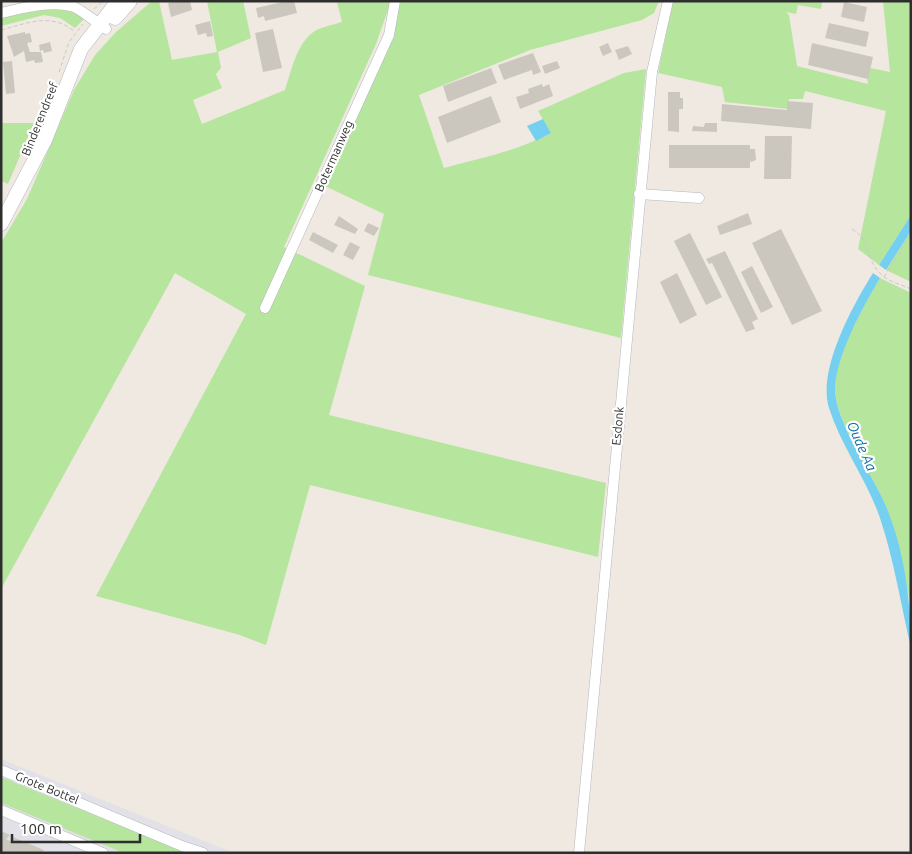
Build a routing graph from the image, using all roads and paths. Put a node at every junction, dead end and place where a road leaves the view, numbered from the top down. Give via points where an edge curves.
1 (118, 1) edge
2 (130, 1) edge
3 (395, 1) edge
4 (668, 1) edge
5 (1, 13) edge
6 (102, 26) junction
7 (1, 30) edge
8 (58, 76) dead end
9 (639, 194) junction
10 (699, 198) dead end
11 (1, 224) edge
12 (852, 229) dead end
13 (911, 234) edge
14 (883, 277) junction
15 (911, 289) edge
16 (264, 308) dead end
17 (1, 770) edge
18 (1, 810) edge
19 (103, 853) edge
20 (203, 853) edge
21 (579, 853) edge

1 - 6 main road
2 - 6 main road
3 - 16 street, Botermanweg via 389,35
4 - 9 street, Esdonk via 652,72
5 - 6 street via 47,3 60,4 73,7
6 - 11 main road, Binderendreef via 81,49 45,140
7 - 8 path, Binderendreef via 46,20 59,21 76,33 69,42
9 - 10 street
9 - 21 street, Esdonk
12 - 14 path via 868,244 876,270
13 - 14 path
14 - 15 path
17 - 20 street, Grote Bottel
18 - 19 street

